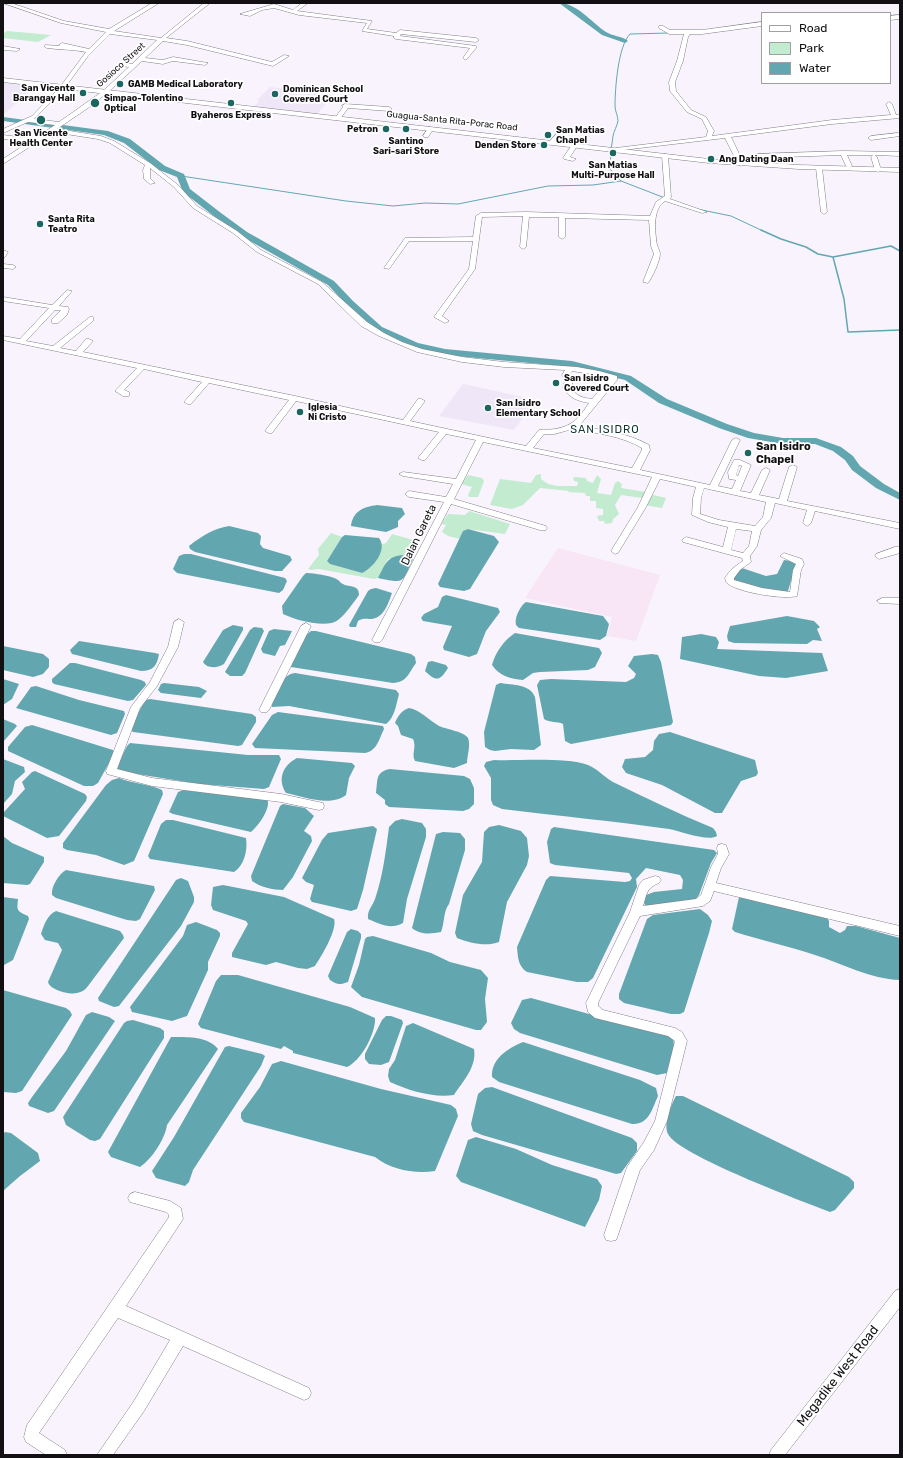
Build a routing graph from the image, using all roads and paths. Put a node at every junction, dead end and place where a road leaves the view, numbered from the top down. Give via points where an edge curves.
1 (6, 3) edge
2 (156, 3) edge
3 (207, 3) edge
4 (305, 3) edge
5 (294, 11) junction
6 (243, 14) dead end
7 (90, 22) dead end
8 (761, 24) edge
9 (117, 27) junction
10 (661, 27) dead end
11 (110, 31) junction
12 (688, 32) junction
13 (398, 35) junction
14 (161, 40) junction
15 (476, 40) dead end
16 (48, 46) dead end
17 (3, 48) edge
18 (17, 49) dead end
19 (69, 52) dead end
20 (88, 53) junction
21 (286, 56) dead end
22 (466, 58) dead end
23 (142, 59) junction
24 (205, 63) dead end
25 (122, 65) dead end
26 (134, 66) junction
27 (3, 80) edge
28 (62, 88) junction
29 (105, 92) junction
30 (889, 104) dead end
31 (389, 109) dead end
32 (338, 118) junction
33 (894, 118) edge
34 (26, 120) junction
35 (61, 124) junction
36 (431, 128) junction
37 (54, 129) junction
38 (3, 131) edge
39 (558, 134) dead end
40 (898, 134) edge
41 (727, 135) junction
42 (426, 136) dead end
43 (3, 137) edge
44 (709, 137) junction
45 (871, 138) dead end
46 (36, 141) junction
47 (552, 142) junction
48 (576, 143) junction
49 (613, 150) junction
50 (842, 153) junction
51 (795, 154) junction
52 (900, 154) edge
53 (665, 156) junction
54 (757, 156) dead end
55 (874, 157) dead end
56 (573, 158) dead end
57 (4, 161) edge
58 (148, 164) junction
59 (741, 164) junction
60 (849, 166) dead end
61 (799, 168) junction
62 (819, 168) junction
63 (878, 170) junction
64 (900, 170) edge
65 (152, 183) dead end
66 (665, 199) junction
67 (704, 212) dead end
68 (824, 212) dead end
69 (526, 214) junction
70 (562, 215) junction
71 (652, 218) junction
72 (562, 237) dead end
73 (476, 240) junction
74 (524, 247) dead end
75 (3, 252) edge
76 (3, 256) edge
77 (3, 266) edge
78 (12, 267) dead end
79 (387, 268) dead end
80 (646, 282) dead end
81 (69, 292) dead end
82 (3, 299) edge
83 (55, 308) junction
84 (90, 319) dead end
85 (55, 321) dead end
86 (444, 321) dead end
87 (3, 338) edge
88 (89, 341) dead end
89 (21, 342) junction
90 (54, 349) junction
91 (77, 354) junction
92 (142, 367) junction
93 (570, 369) junction
94 (207, 381) junction
95 (126, 394) dead end
96 (294, 398) junction
97 (421, 401) dead end
98 (188, 402) dead end
99 (594, 402) junction
100 (405, 422) junction
101 (573, 427) junction
102 (444, 431) junction
103 (269, 432) dead end
104 (481, 439) junction
105 (736, 440) dead end
106 (528, 449) junction
107 (422, 458) dead end
108 (793, 468) dead end
109 (766, 470) dead end
110 (635, 471) junction
111 (403, 474) dead end
112 (657, 476) junction
113 (741, 479) dead end
114 (459, 482) junction
115 (702, 485) junction
116 (712, 487) junction
117 (735, 492) junction
118 (409, 494) dead end
119 (754, 496) junction
120 (448, 500) junction
121 (771, 500) junction
122 (782, 502) junction
123 (812, 508) junction
124 (807, 523) dead end
125 (733, 526) junction
126 (900, 526) edge
127 (543, 528) dead end
128 (757, 529) junction
129 (686, 540) dead end
130 (727, 550) junction
131 (900, 550) edge
132 (615, 551) dead end
133 (745, 556) junction
134 (784, 556) dead end
135 (879, 556) dead end
136 (882, 601) dead end
137 (900, 602) edge
138 (179, 622) dead end
139 (306, 626) dead end
140 (377, 640) dead end
141 (264, 710) dead end
142 (319, 806) dead end
143 (722, 848) dead end
144 (655, 880) dead end
145 (710, 886) junction
146 (636, 912) junction
147 (900, 931) edge
148 (135, 1198) dead end
149 (611, 1235) dead end
150 (900, 1296) edge
151 (115, 1310) junction
152 (180, 1337) junction
153 (304, 1393) dead end
154 (60, 1455) edge
155 (104, 1455) edge
156 (776, 1455) edge

1 - 11 street via 63,22
2 - 9 street via 133,20
3 - 14 street, Gosioco Street via 166,33
4 - 5 street
5 - 6 street via 274,6
5 - 13 street via 370,22 364,30
7 - 9 street
8 - 12 street via 718,31
9 - 11 street
10 - 12 street via 669,32
11 - 14 street
11 - 20 street
12 - 44 street via 673,77 673,91 689,110 704,118 711,131
13 - 15 street via 400,32
13 - 22 street via 398,38 474,48
14 - 21 street via 187,43 273,64
14 - 23 street, Gosioco Street
16 - 20 street via 62,48 65,45
17 - 18 street
19 - 20 street
20 - 28 street
23 - 24 street
23 - 26 street, Gosioco Street
25 - 26 street
26 - 29 street, Gosioco Street
27 - 28 main road, Guagua-Santa Rita-Porac Road
28 - 29 main road, Guagua-Santa Rita-Porac Road
28 - 34 street via 34,117
29 - 32 main road, Guagua-Santa Rita-Porac Road
29 - 35 street, Gosioco Street
30 - 33 street
31 - 32 street via 348,104
32 - 36 main road, Guagua-Santa Rita-Porac Road
33 - 41 street
34 - 35 street
34 - 38 street
35 - 37 street, Gosioco Street
36 - 42 street
36 - 47 main road, Guagua-Santa Rita-Porac Road
37 - 46 street, Gosioco Street
37 - 58 street via 99,137
39 - 47 street
40 - 45 street
41 - 44 street
41 - 59 street
43 - 46 street
44 - 49 street
46 - 57 street, Gosioco Street
47 - 48 main road, Guagua-Santa Rita-Porac Road
48 - 49 main road, Guagua-Santa Rita-Porac Road
48 - 56 street via 566,158
49 - 53 main road, Guagua-Santa Rita-Porac Road
50 - 51 street
50 - 52 street
50 - 60 street
51 - 54 street
51 - 61 street
53 - 59 main road, Guagua-Santa Rita-Porac Road
53 - 66 street via 668,197
55 - 63 street
58 - 65 street via 147,179
58 - 93 street via 176,186 195,207 235,232 259,251 320,283 364,324 391,340 411,348 446,356
59 - 61 main road, Guagua-Santa Rita-Porac Road
61 - 62 main road, Guagua-Santa Rita-Porac Road
62 - 63 main road, Guagua-Santa Rita-Porac Road
62 - 68 street
63 - 64 main road, Guagua-Santa Rita-Porac Road
66 - 67 street
66 - 71 street via 658,203
69 - 70 street
69 - 73 street via 479,216
69 - 74 street
70 - 71 street
70 - 72 street
71 - 80 street via 657,254
73 - 79 street via 407,239
73 - 86 street via 472,269 438,316
75 - 76 street
77 - 78 street
81 - 83 street
82 - 83 street
83 - 85 street via 65,311
83 - 89 street
84 - 90 street
87 - 89 street
88 - 91 street
89 - 90 street
90 - 91 street
91 - 92 street
92 - 94 street
92 - 95 street via 119,391
93 - 99 street via 566,375 570,394 578,399
93 - 99 street via 595,372 614,378
94 - 96 street
94 - 98 street
96 - 100 street
96 - 103 street
97 - 100 street
99 - 101 street
100 - 102 street
101 - 106 street via 542,432
101 - 110 street via 603,432 643,444 646,450
102 - 104 street
102 - 107 street
104 - 106 street
104 - 114 street, Dalan Gareta
105 - 116 street
106 - 110 street
108 - 122 street
109 - 119 street
110 - 112 street
111 - 114 street
112 - 115 street
112 - 132 street via 642,507
113 - 117 street
114 - 120 street, Dalan Gareta
115 - 116 street
115 - 125 street via 697,498 696,515
116 - 117 street
117 - 119 street
118 - 120 street
119 - 121 street
120 - 127 street
120 - 140 street, Dalan Gareta
121 - 122 street
121 - 128 street via 767,518
122 - 123 street
123 - 124 street
123 - 126 street
125 - 128 street
125 - 130 street
128 - 133 street via 753,546
129 - 130 street
130 - 133 street
131 - 135 street
133 - 134 street via 747,562 737,568 729,578 730,582 767,594 789,596 794,594 796,570 800,564 797,559
136 - 137 street
138 - 142 street via 173,647 154,684 136,706 111,771 152,782 281,798
139 - 141 street
143 - 145 street via 724,854 716,867
144 - 146 street via 643,888
145 - 146 street via 706,898 699,903
145 - 147 street
146 - 149 street via 592,1003 592,1008 599,1014 671,1032 681,1041 661,1121 649,1146 634,1167
148 - 151 street via 170,1207 176,1212 176,1219
150 - 156 street, Megadike West Road
151 - 152 street
151 - 154 street via 32,1430 31,1437
152 - 153 street
152 - 155 street via 139,1406

